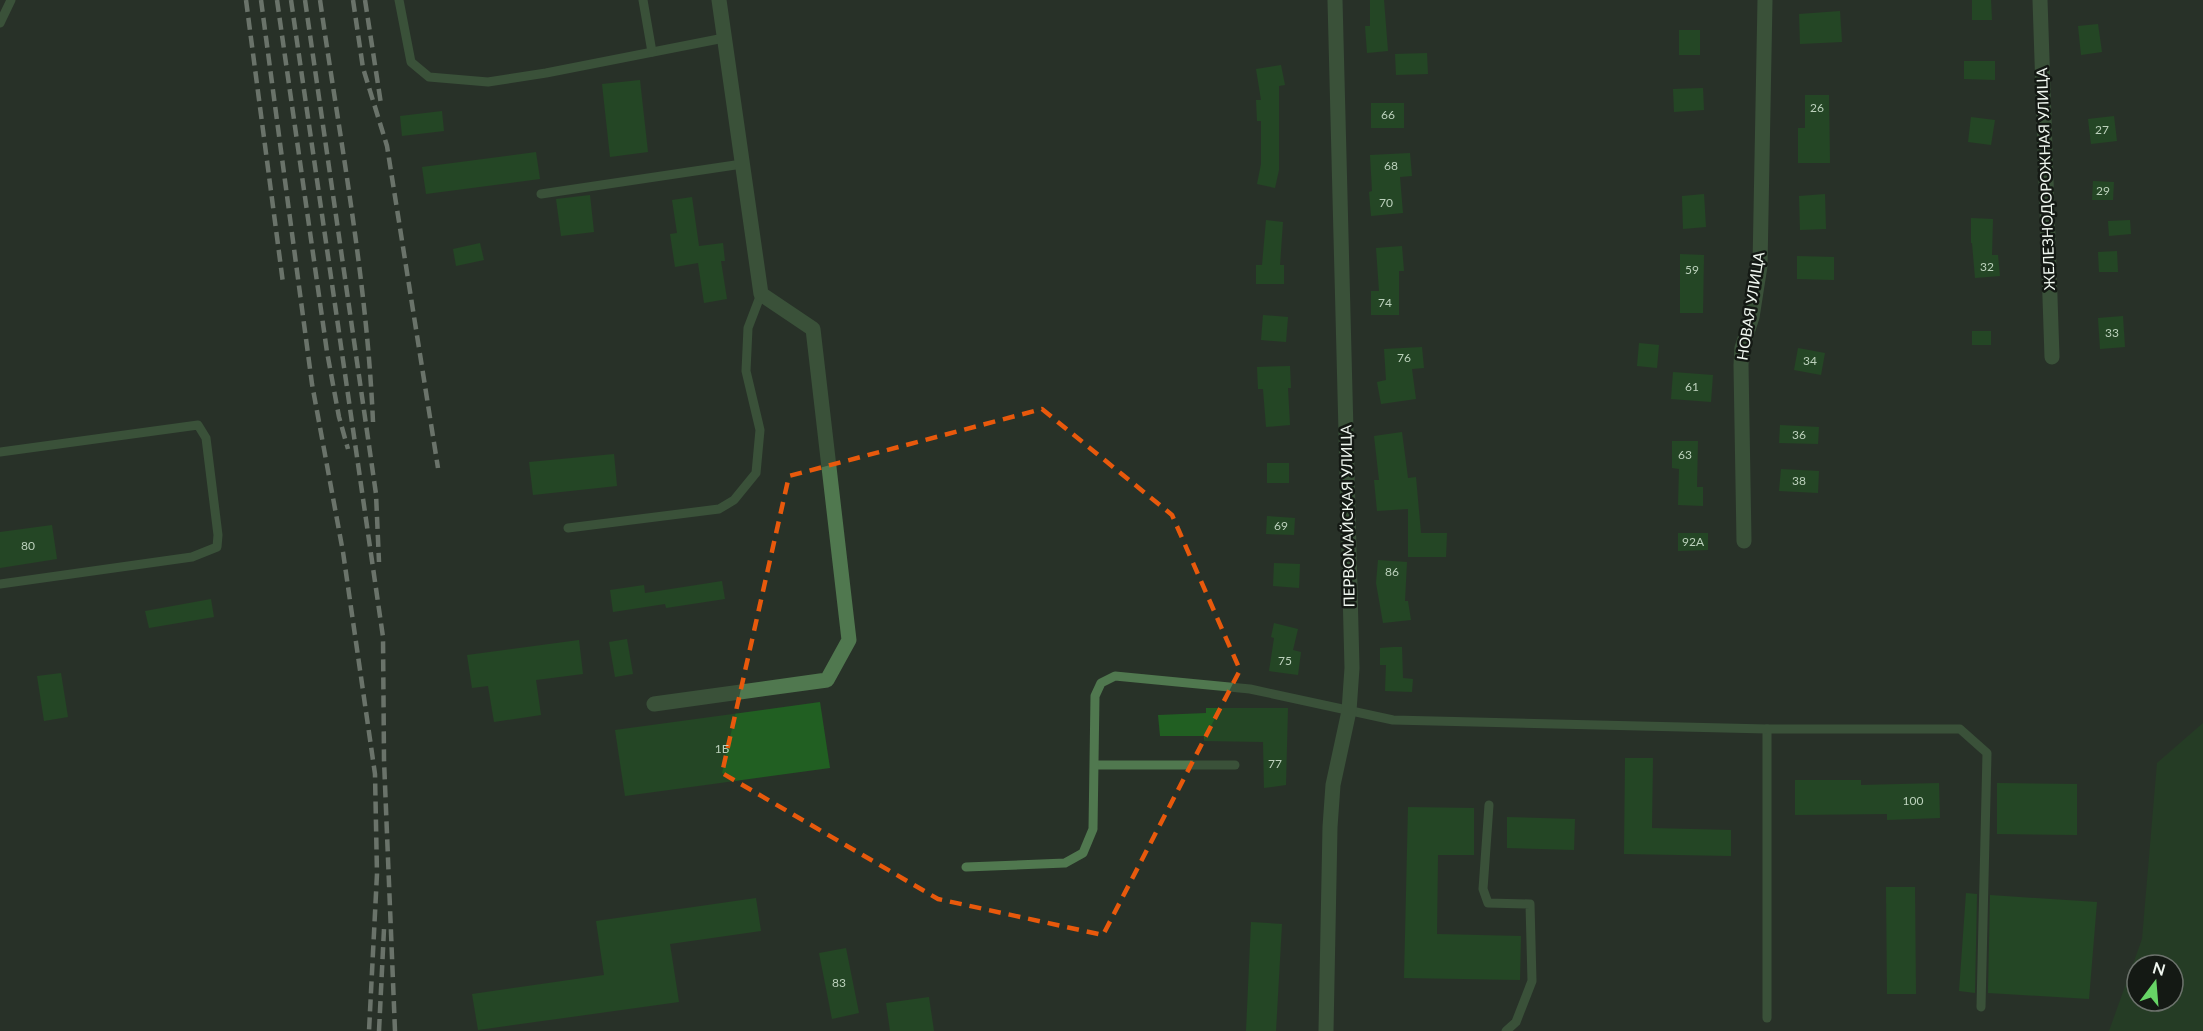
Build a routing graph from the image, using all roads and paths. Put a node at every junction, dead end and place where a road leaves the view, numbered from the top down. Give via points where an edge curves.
1 (11, 0) edge
2 (399, 0) edge
3 (643, 0) edge
4 (719, 0) edge
5 (1335, 0) edge
6 (1765, 0) edge
7 (2040, 0) edge
8 (0, 23) edge
9 (724, 38) junction
10 (652, 52) junction
11 (742, 164) junction
12 (541, 194) dead end
13 (761, 294) junction
14 (2052, 357) dead end
15 (0, 452) edge
16 (568, 528) dead end
17 (1744, 541) dead end
18 (0, 584) edge
19 (654, 704) dead end
20 (1349, 711) junction
21 (1767, 729) junction
22 (1096, 765) junction
23 (1235, 765) dead end
24 (1489, 805) dead end
25 (966, 867) dead end
26 (1981, 1007) dead end
27 (1767, 1018) dead end
28 (1326, 1031) edge
29 (1506, 1031) edge

1 - 8 lane
2 - 10 lane via 411,62 429,77 488,82
3 - 10 lane
4 - 9 street
5 - 20 street, ПЕРВОМАЙСКАЯ УЛИЦА via 1352,668
6 - 17 street, НОВАЯ УЛИЦА via 1760,266 1741,365
7 - 14 street, ЖЕЛЕЗНОДОРОЖНАЯ УЛИЦА
9 - 10 lane
9 - 11 street
11 - 12 lane
11 - 13 street
13 - 16 lane via 748,328 746,371 760,430 756,473 734,500 719,509
13 - 19 street via 813,329 849,640 827,680
15 - 18 lane via 198,425 206,438 218,535 217,547 192,557
20 - 21 lane via 1393,720
20 - 22 lane via 1250,689 1115,676 1101,683 1095,696
20 - 28 street, ПЕРВОМАЙСКАЯ УЛИЦА via 1333,785
21 - 26 lane via 1960,729 1987,753
21 - 27 lane
22 - 23 lane
22 - 25 lane via 1093,829 1083,853 1065,863
24 - 29 lane via 1483,889 1488,903 1530,904 1532,981 1516,1022

